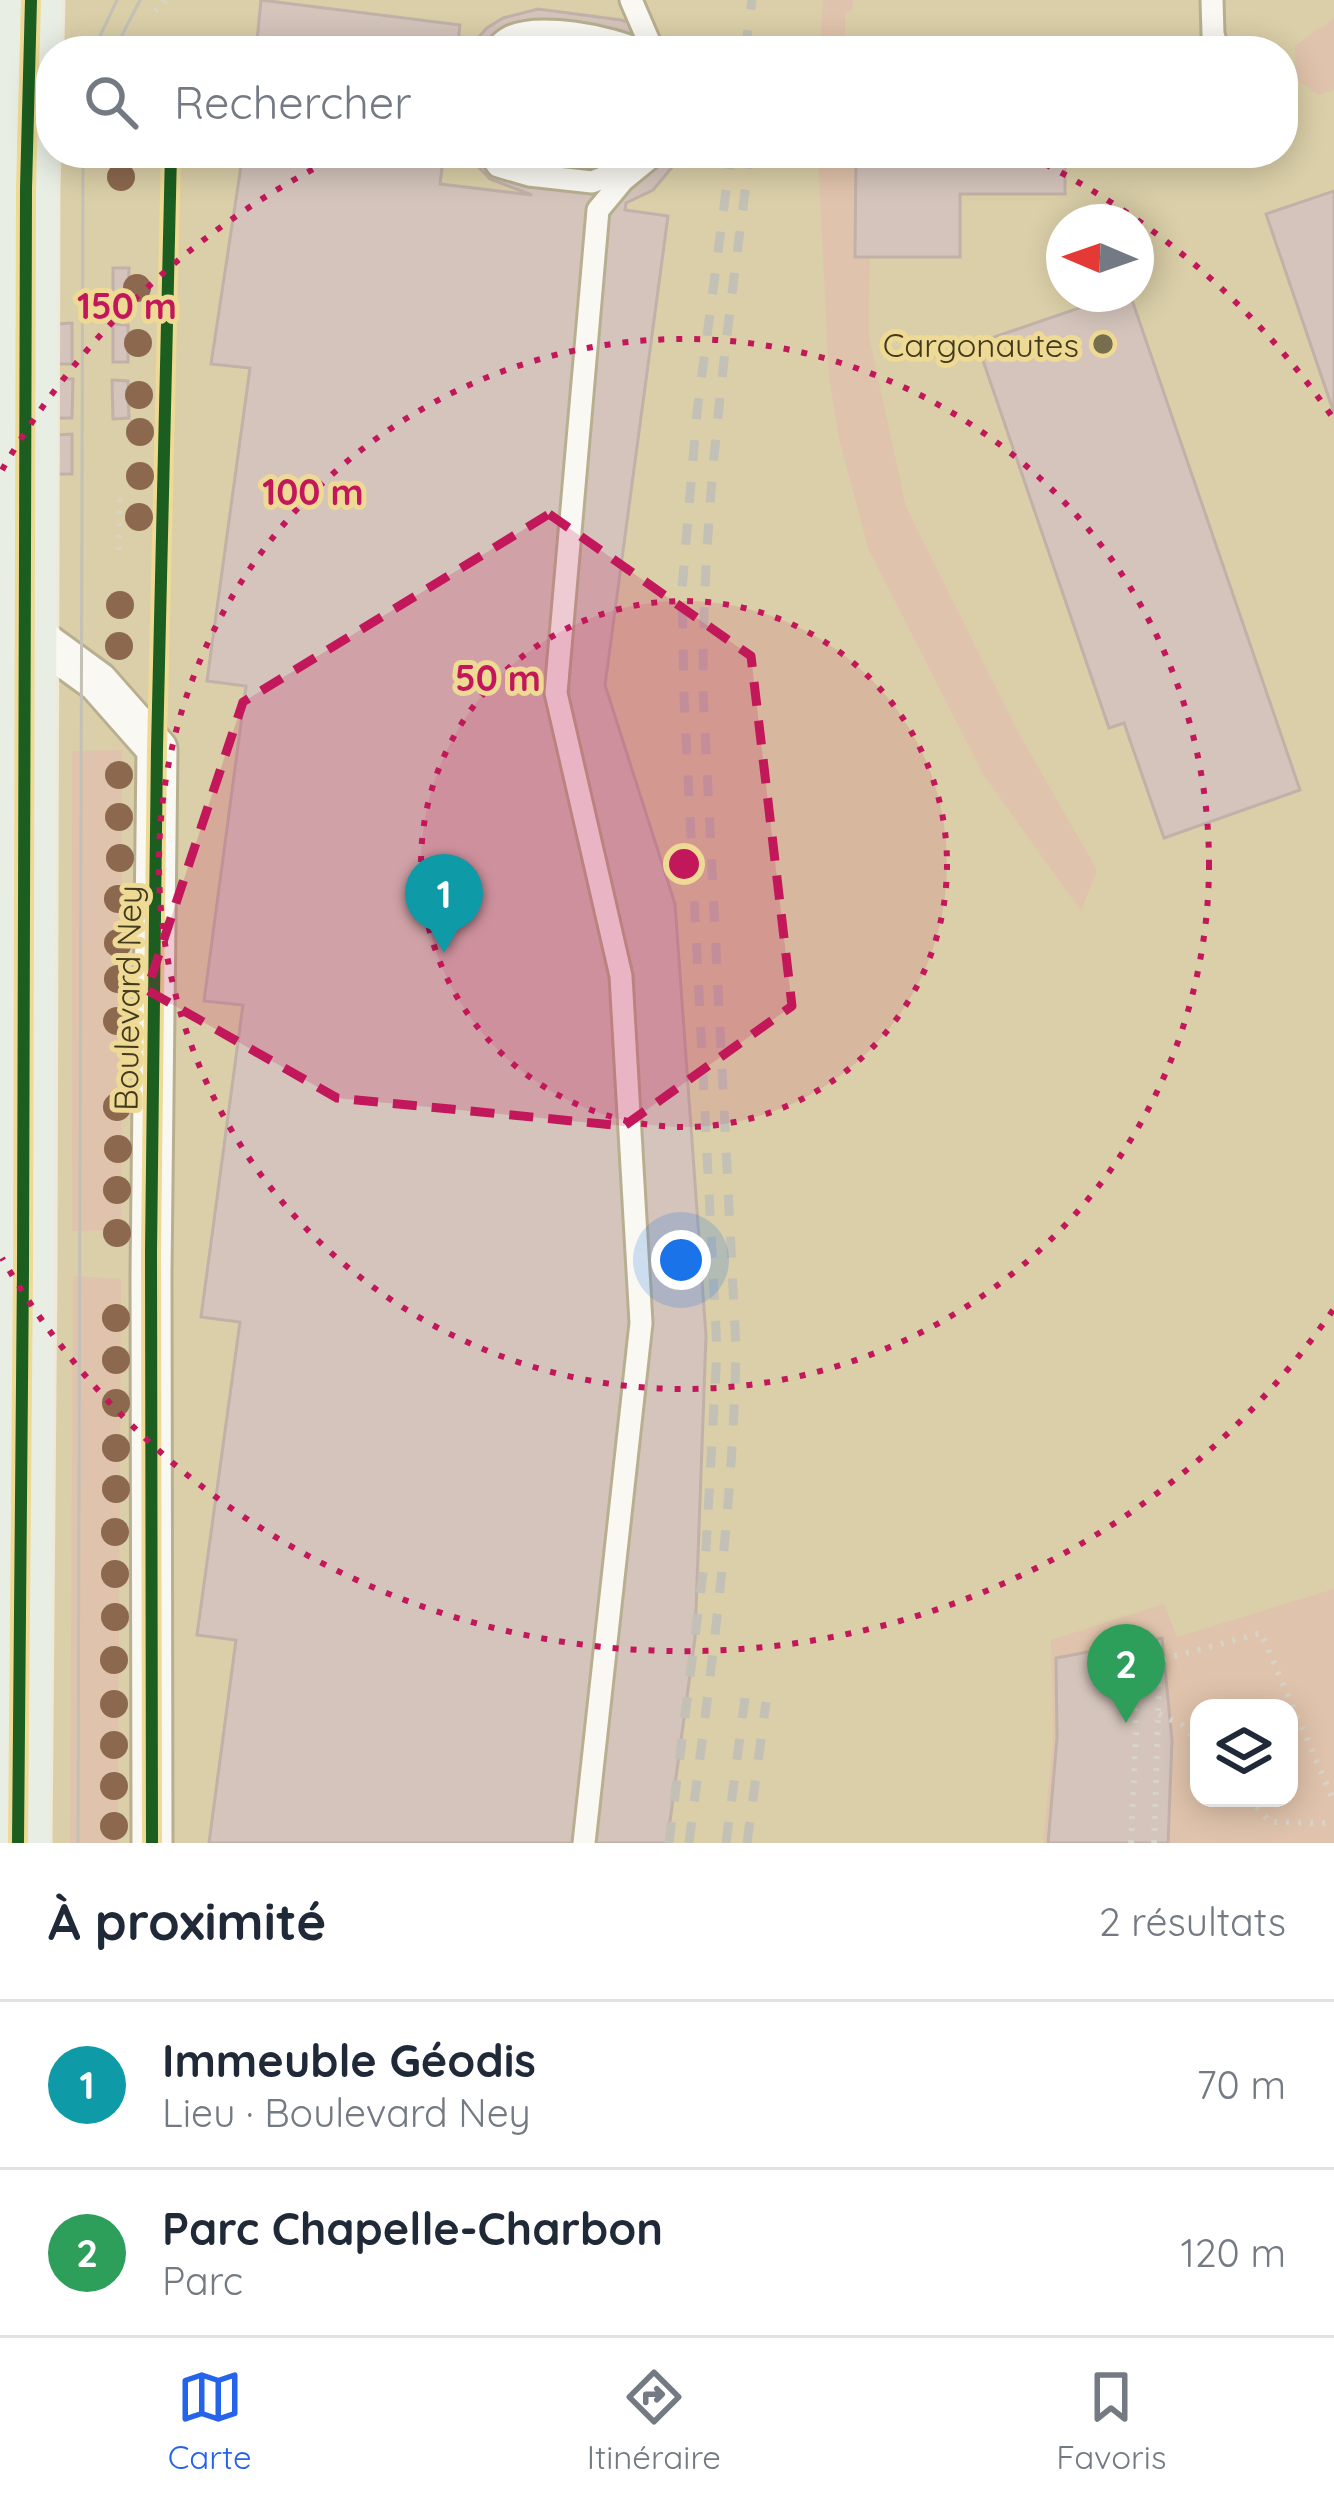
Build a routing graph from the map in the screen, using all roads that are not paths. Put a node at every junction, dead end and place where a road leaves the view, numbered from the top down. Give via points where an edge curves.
1 (31, 0) edge
2 (1212, 0) edge
3 (634, 8) edge
4 (514, 36) edge
5 (583, 36) edge
6 (646, 36) edge
7 (1214, 36) edge
8 (505, 168) edge
9 (629, 168) edge
10 (638, 168) edge
11 (12, 628) edge
12 (11, 1329) edge
13 (10, 1692) edge
14 (18, 1843) edge
15 (152, 1843) edge
16 (584, 1843) edge

1 - 11 main road
2 - 7 lane
3 - 6 lane
4 - 5 lane via 548,30
8 - 9 lane via 592,182
10 - 16 lane via 598,210 556,693 621,976 641,1323
11 - 12 main road
11 - 15 street, Boulevard Ney via 98,682 157,748
12 - 13 main road
13 - 14 main road

